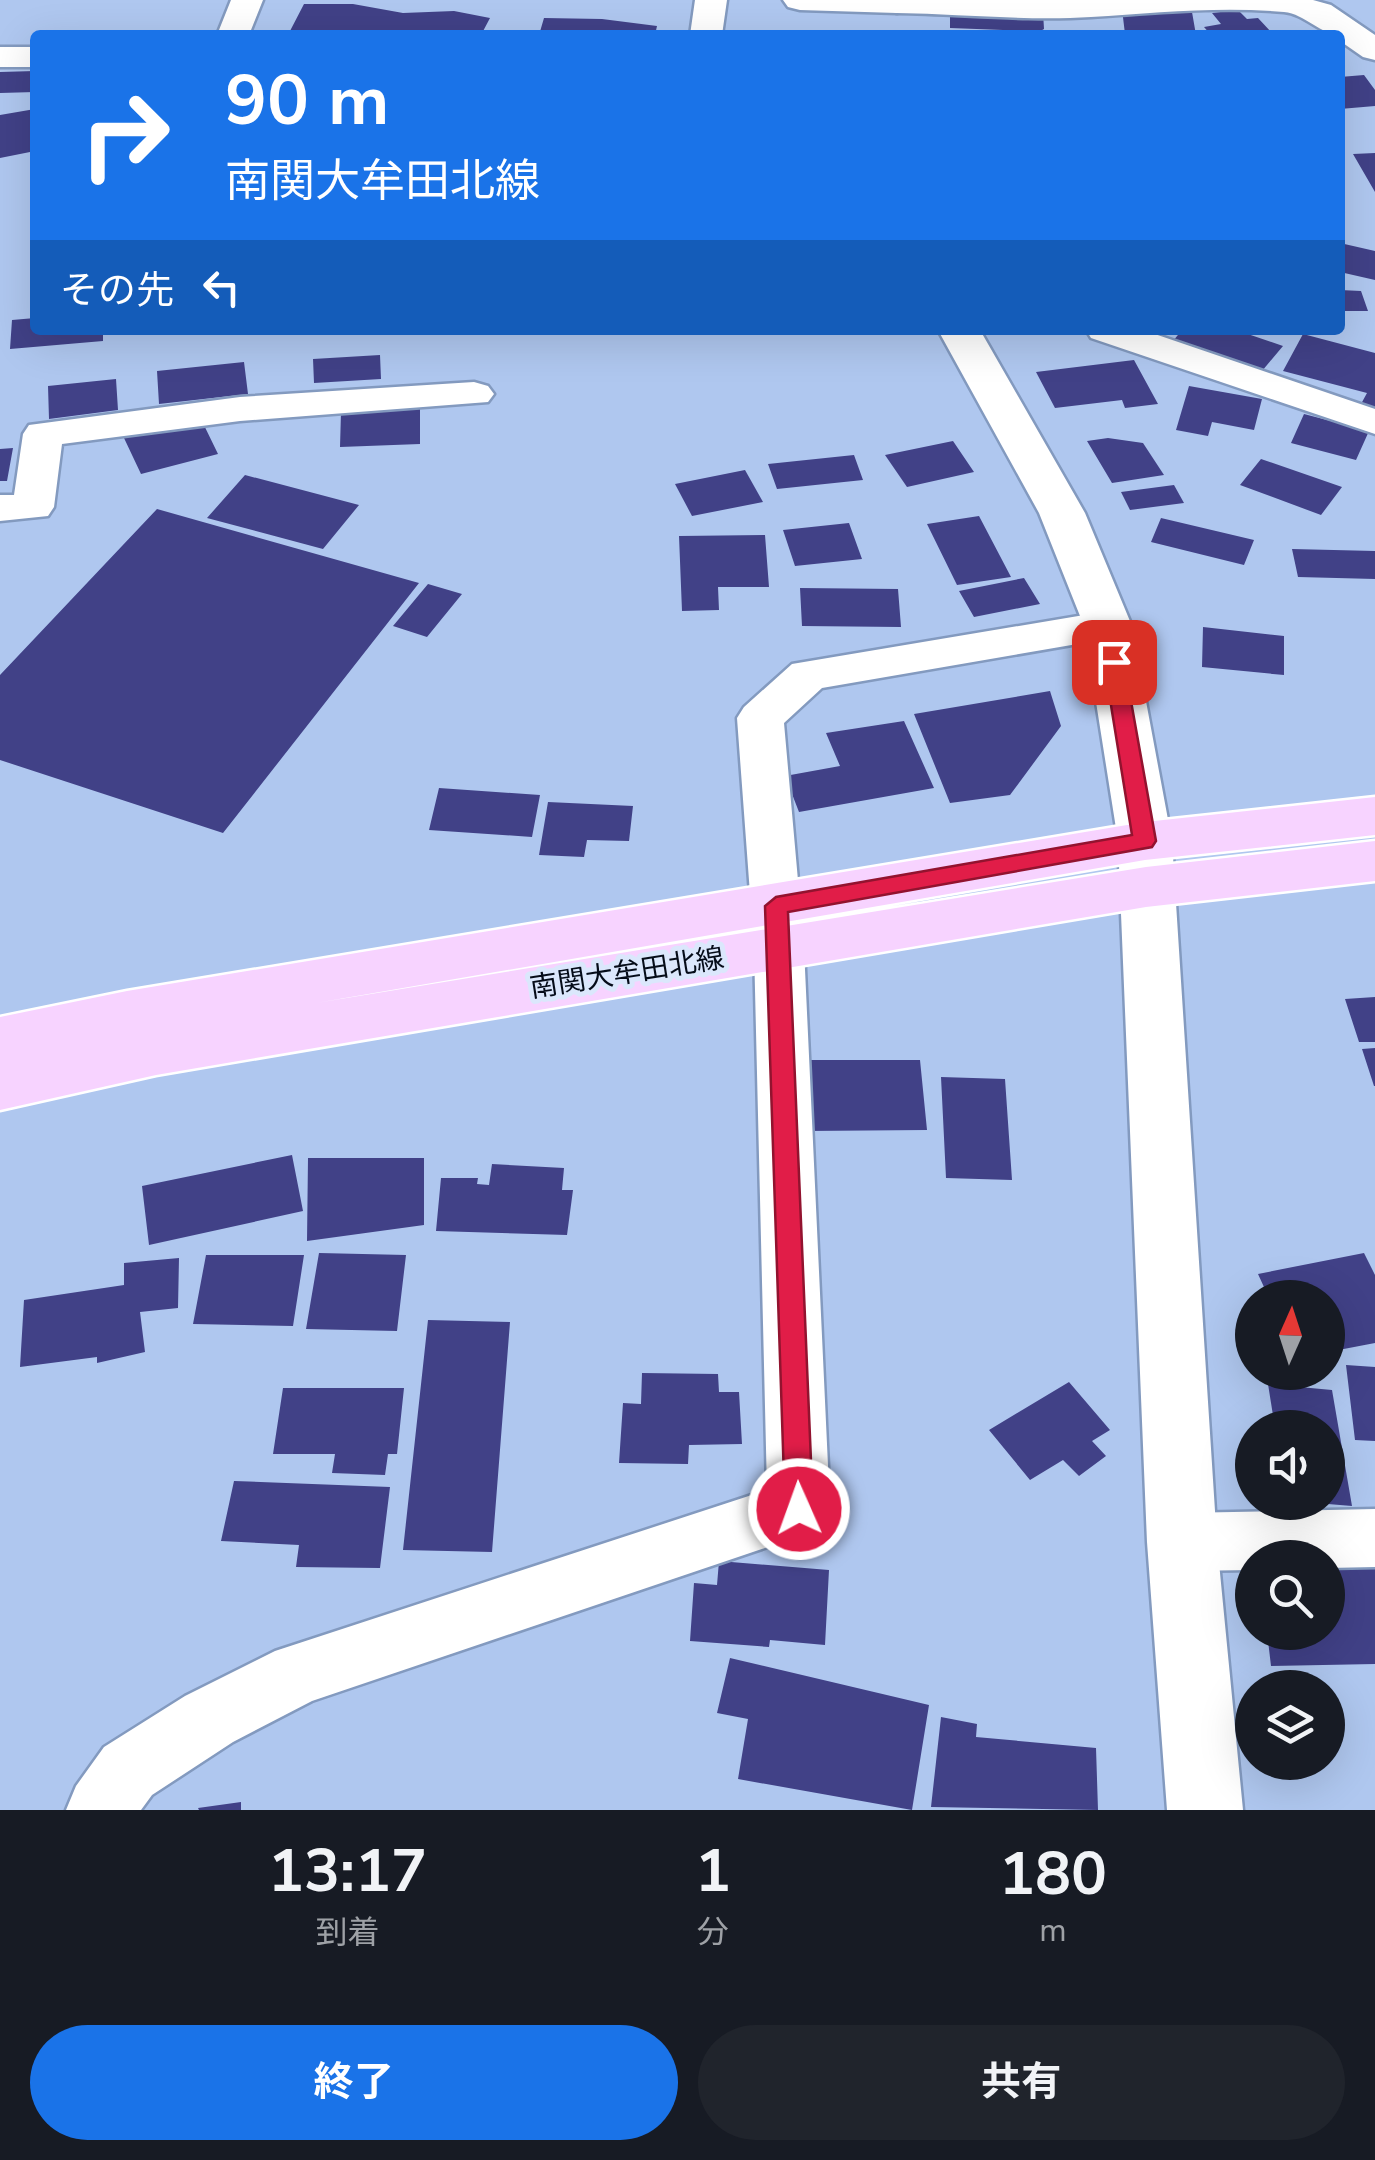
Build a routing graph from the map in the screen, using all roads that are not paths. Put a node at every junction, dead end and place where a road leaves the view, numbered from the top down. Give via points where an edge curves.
1 (247, 0) edge
2 (711, 0) edge
3 (800, 0) edge
4 (1247, 1) edge
5 (1087, 4) edge
6 (897, 13) edge
7 (235, 30) edge
8 (707, 30) edge
9 (1375, 50) edge
10 (0, 57) edge
11 (30, 57) edge
12 (962, 335) edge
13 (1158, 338) edge
14 (474, 394) dead end
15 (1375, 422) edge
16 (0, 508) edge
17 (1108, 626) junction
18 (1375, 816) edge
19 (1375, 861) edge
20 (1145, 864) junction
21 (778, 927) junction
22 (0, 1040) edge
23 (0, 1086) edge
24 (1375, 1538) edge
25 (1182, 1542) junction
26 (100, 1810) edge
27 (1204, 1810) edge

1 - 7 street
2 - 8 street
3 - 6 street
4 - 5 street
4 - 9 street via 1320,12
5 - 6 street
10 - 11 street
12 - 17 street via 1062,513
13 - 15 street
14 - 16 street via 240,409 43,434 32,507
17 - 20 street
17 - 21 street via 808,675 760,718
18 - 20 main road, 南関大牟田北線
19 - 20 main road, 南関大牟田北線
20 - 21 main road, 南関大牟田北線
20 - 25 street
21 - 22 main road, 南関大牟田北線 via 127,1013
21 - 23 main road, 南関大牟田北線
21 - 26 street via 799,1509 298,1674 209,1719 128,1771
24 - 25 street
25 - 27 street

